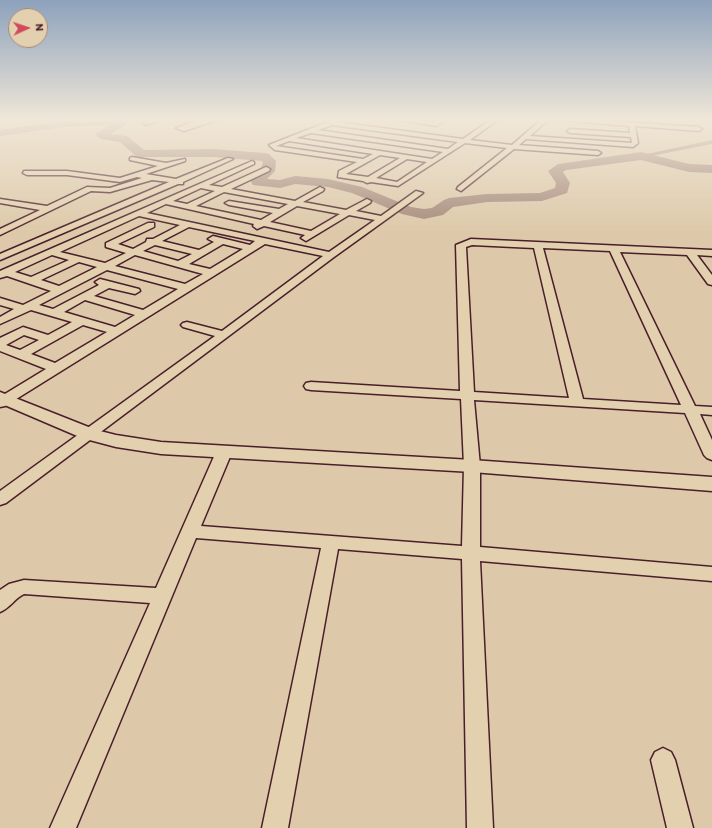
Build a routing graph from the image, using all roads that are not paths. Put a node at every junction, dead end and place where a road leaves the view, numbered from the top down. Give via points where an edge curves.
1 (340, 158) edge
2 (370, 158) edge
3 (405, 158) edge
4 (410, 158) edge
5 (439, 158) edge
6 (500, 158) edge
7 (132, 159) dead end
8 (230, 159) dead end
9 (183, 160) dead end
10 (363, 161) junction
11 (434, 161) junction
12 (252, 163) dead end
13 (167, 165) junction
14 (266, 169) dead end
15 (183, 170) dead end
16 (27, 173) dead end
17 (198, 173) junction
18 (138, 175) junction
19 (153, 177) junction
20 (368, 181) junction
21 (179, 182) junction
22 (202, 186) junction
23 (405, 187) junction
24 (320, 189) dead end
25 (461, 189) dead end
26 (224, 190) junction
27 (246, 194) junction
28 (0, 201) edge
29 (367, 201) dead end
30 (166, 202) junction
31 (332, 202) dead end
32 (229, 203) junction
33 (295, 204) junction
34 (188, 207) junction
35 (321, 208) junction
36 (49, 209) junction
37 (211, 212) junction
38 (280, 212) junction
39 (348, 213) junction
40 (140, 214) junction
41 (127, 219) junction
42 (383, 219) junction
43 (261, 223) junction
44 (189, 224) junction
45 (151, 225) junction
46 (102, 230) junction
47 (176, 230) junction
48 (0, 232) edge
49 (313, 234) junction
50 (240, 235) junction
51 (126, 236) junction
52 (140, 239) dead end
53 (264, 240) junction
54 (222, 241) junction
55 (153, 243) junction
56 (538, 245) junction
57 (292, 246) junction
58 (176, 248) junction
59 (252, 248) junction
60 (614, 249) junction
61 (51, 252) junction
62 (135, 252) junction
63 (690, 252) junction
64 (200, 253) junction
65 (712, 253) edge
66 (331, 255) junction
67 (0, 257) edge
68 (78, 259) junction
69 (155, 259) junction
70 (178, 264) junction
71 (106, 267) junction
72 (129, 273) junction
73 (212, 273) junction
74 (2, 274) edge
75 (83, 278) junction
76 (154, 279) junction
77 (31, 281) junction
78 (712, 282) edge
79 (108, 284) junction
80 (187, 288) junction
81 (60, 290) junction
82 (135, 291) junction
83 (85, 297) junction
84 (0, 301) edge
85 (111, 304) junction
86 (27, 307) junction
87 (54, 313) junction
88 (145, 314) junction
89 (82, 321) junction
90 (0, 322) edge
91 (187, 324) dead end
92 (23, 331) junction
93 (117, 331) junction
94 (224, 335) junction
95 (48, 339) junction
96 (0, 343) edge
97 (0, 347) edge
98 (21, 355) junction
99 (56, 368) junction
100 (311, 386) dead end
101 (466, 395) junction
102 (2, 400) edge
103 (577, 403) junction
104 (691, 410) junction
105 (712, 411) edge
106 (89, 434) junction
107 (224, 452) junction
108 (712, 455) edge
109 (472, 466) junction
110 (712, 484) edge
111 (0, 499) edge
112 (190, 531) junction
113 (332, 542) junction
114 (471, 553) junction
115 (712, 574) edge
116 (163, 596) junction
117 (0, 604) edge
118 (663, 760) dead end
119 (63, 828) edge
120 (275, 828) edge
121 (480, 828) edge
122 (680, 828) edge

1 - 10 street
2 - 10 street
3 - 20 street
4 - 11 street
5 - 11 street
6 - 25 street
7 - 13 street
8 - 17 street
9 - 13 street
10 - 20 street via 341,175
11 - 23 street
12 - 22 street
13 - 18 street
14 - 26 street
15 - 17 street
16 - 18 street via 67,173 117,180
17 - 21 street
18 - 19 street
19 - 21 street
19 - 36 street via 110,190 90,189
20 - 23 street
21 - 22 street
21 - 67 street
22 - 26 street
22 - 30 street
23 - 42 street via 419,193
24 - 33 street
26 - 27 street
26 - 34 street
27 - 32 street
27 - 33 street
28 - 36 street
29 - 39 street
30 - 34 street
30 - 40 street
31 - 35 street
32 - 37 street
32 - 38 street
33 - 35 street
33 - 38 street
34 - 37 street
35 - 39 street
36 - 48 street
37 - 43 street
38 - 43 street
39 - 42 street
39 - 49 street
40 - 41 street
40 - 44 street
41 - 45 street
41 - 46 street
42 - 66 street
43 - 49 street
43 - 50 street
44 - 47 street
44 - 50 street
45 - 47 street
45 - 51 street
46 - 51 street
46 - 61 street
47 - 54 street
47 - 55 street
49 - 57 street
50 - 53 street
51 - 62 street via 109,245
52 - 55 street
53 - 57 street
53 - 59 street
54 - 59 street
54 - 64 street
55 - 58 street
55 - 62 street
56 - 60 street
56 - 101 street via 471,242 462,245
56 - 103 street
57 - 66 street
58 - 64 street
58 - 69 street
59 - 73 street
60 - 63 street
60 - 104 street
61 - 68 street
61 - 74 street
62 - 69 street
62 - 71 street
63 - 65 street
63 - 78 street
64 - 70 street
66 - 94 street
68 - 71 street
68 - 77 street
69 - 70 street
69 - 72 street
70 - 73 street
71 - 72 street
71 - 75 street
72 - 76 street
73 - 80 street
74 - 77 street
75 - 79 street
75 - 81 street
76 - 80 street
76 - 82 street
77 - 81 street
79 - 82 street
79 - 83 street
80 - 88 street
81 - 86 street
82 - 85 street
83 - 85 street
83 - 87 street
84 - 86 street
85 - 88 street
86 - 87 street
86 - 90 street
87 - 89 street
88 - 93 street
89 - 93 street
89 - 95 street
90 - 92 street
91 - 94 street
92 - 95 street
92 - 96 street
93 - 99 street
94 - 106 street
95 - 98 street
97 - 98 street
98 - 99 street
99 - 102 street
100 - 101 street
101 - 103 street
101 - 109 street
102 - 106 street
103 - 104 street
104 - 105 street
104 - 108 street
106 - 107 street via 161,448
106 - 111 street
107 - 109 street
107 - 112 street
109 - 110 street
109 - 114 street
112 - 113 street
112 - 116 street
113 - 114 street
113 - 120 street
114 - 115 street
114 - 121 street
116 - 117 street via 24,587 6,595
116 - 119 street
118 - 122 street

